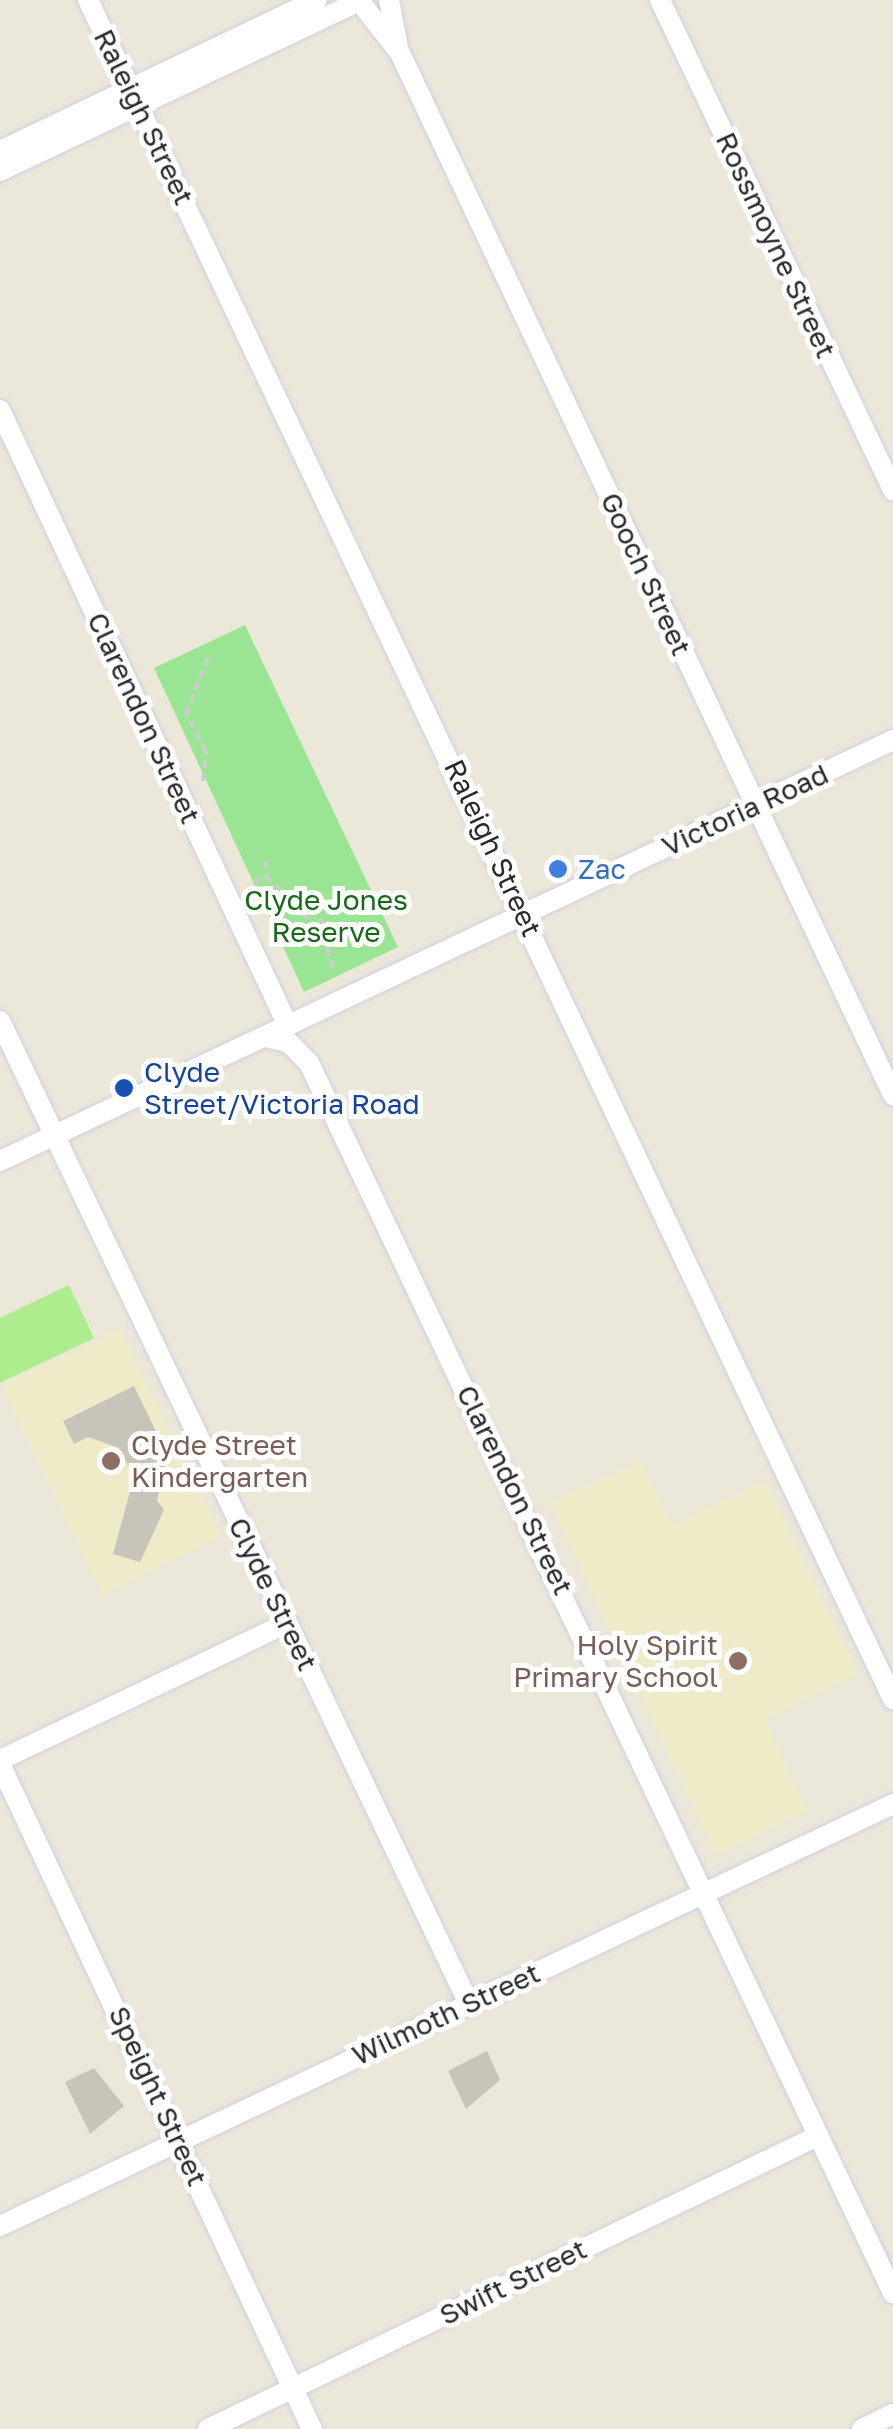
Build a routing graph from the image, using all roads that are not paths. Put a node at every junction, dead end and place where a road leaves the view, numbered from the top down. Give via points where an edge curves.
1 (88, 0) edge
2 (317, 0) edge
3 (660, 0) edge
4 (369, 2) edge
5 (134, 97) junction
6 (0, 150) edge
7 (0, 170) edge
8 (0, 410) edge
9 (893, 490) edge
10 (893, 740) edge
11 (756, 805) junction
12 (525, 914) junction
13 (0, 1020) edge
14 (288, 1026) junction
15 (266, 1037) junction
16 (893, 1095) edge
17 (53, 1134) junction
18 (0, 1160) edge
19 (287, 1623) junction
20 (893, 1699) edge
21 (0, 1762) edge
22 (893, 1804) edge
23 (708, 1890) junction
24 (468, 2004) junction
25 (818, 2136) junction
26 (181, 2140) junction
27 (0, 2226) edge
28 (893, 2293) edge
29 (293, 2388) junction
30 (893, 2414) edge
31 (208, 2429) edge
32 (312, 2429) edge
33 (862, 2429) edge

1 - 5 street, Raleigh Street
2 - 5 street
3 - 9 street, Rossmoyne Street
4 - 5 street
4 - 11 street, Gooch Street via 400,54
5 - 6 street
5 - 7 street
5 - 12 street, Raleigh Street
8 - 14 street, Clarendon Street
10 - 11 street, Victoria Road
11 - 12 street, Victoria Road
11 - 16 street, Gooch Street
12 - 14 street, Victoria Road
12 - 20 street, Raleigh Street
13 - 17 street, Clyde Street
14 - 15 street, Victoria Road
15 - 17 street, Victoria Road
15 - 23 street, Clarendon Street via 288,1042 309,1063
17 - 18 street, Victoria Road
17 - 19 street, Clyde Street
19 - 21 street
19 - 24 street, Clyde Street
21 - 26 street, Speight Street
22 - 23 street, Wilmoth Street
23 - 24 street, Wilmoth Street
23 - 25 street, Clarendon Street
24 - 26 street, Wilmoth Street
25 - 28 street, Clarendon Street
25 - 29 street, Swift Street
26 - 27 street, Wilmoth Street
26 - 29 street, Speight Street
29 - 31 street, Swift Street
29 - 32 street, Speight Street
30 - 33 street

